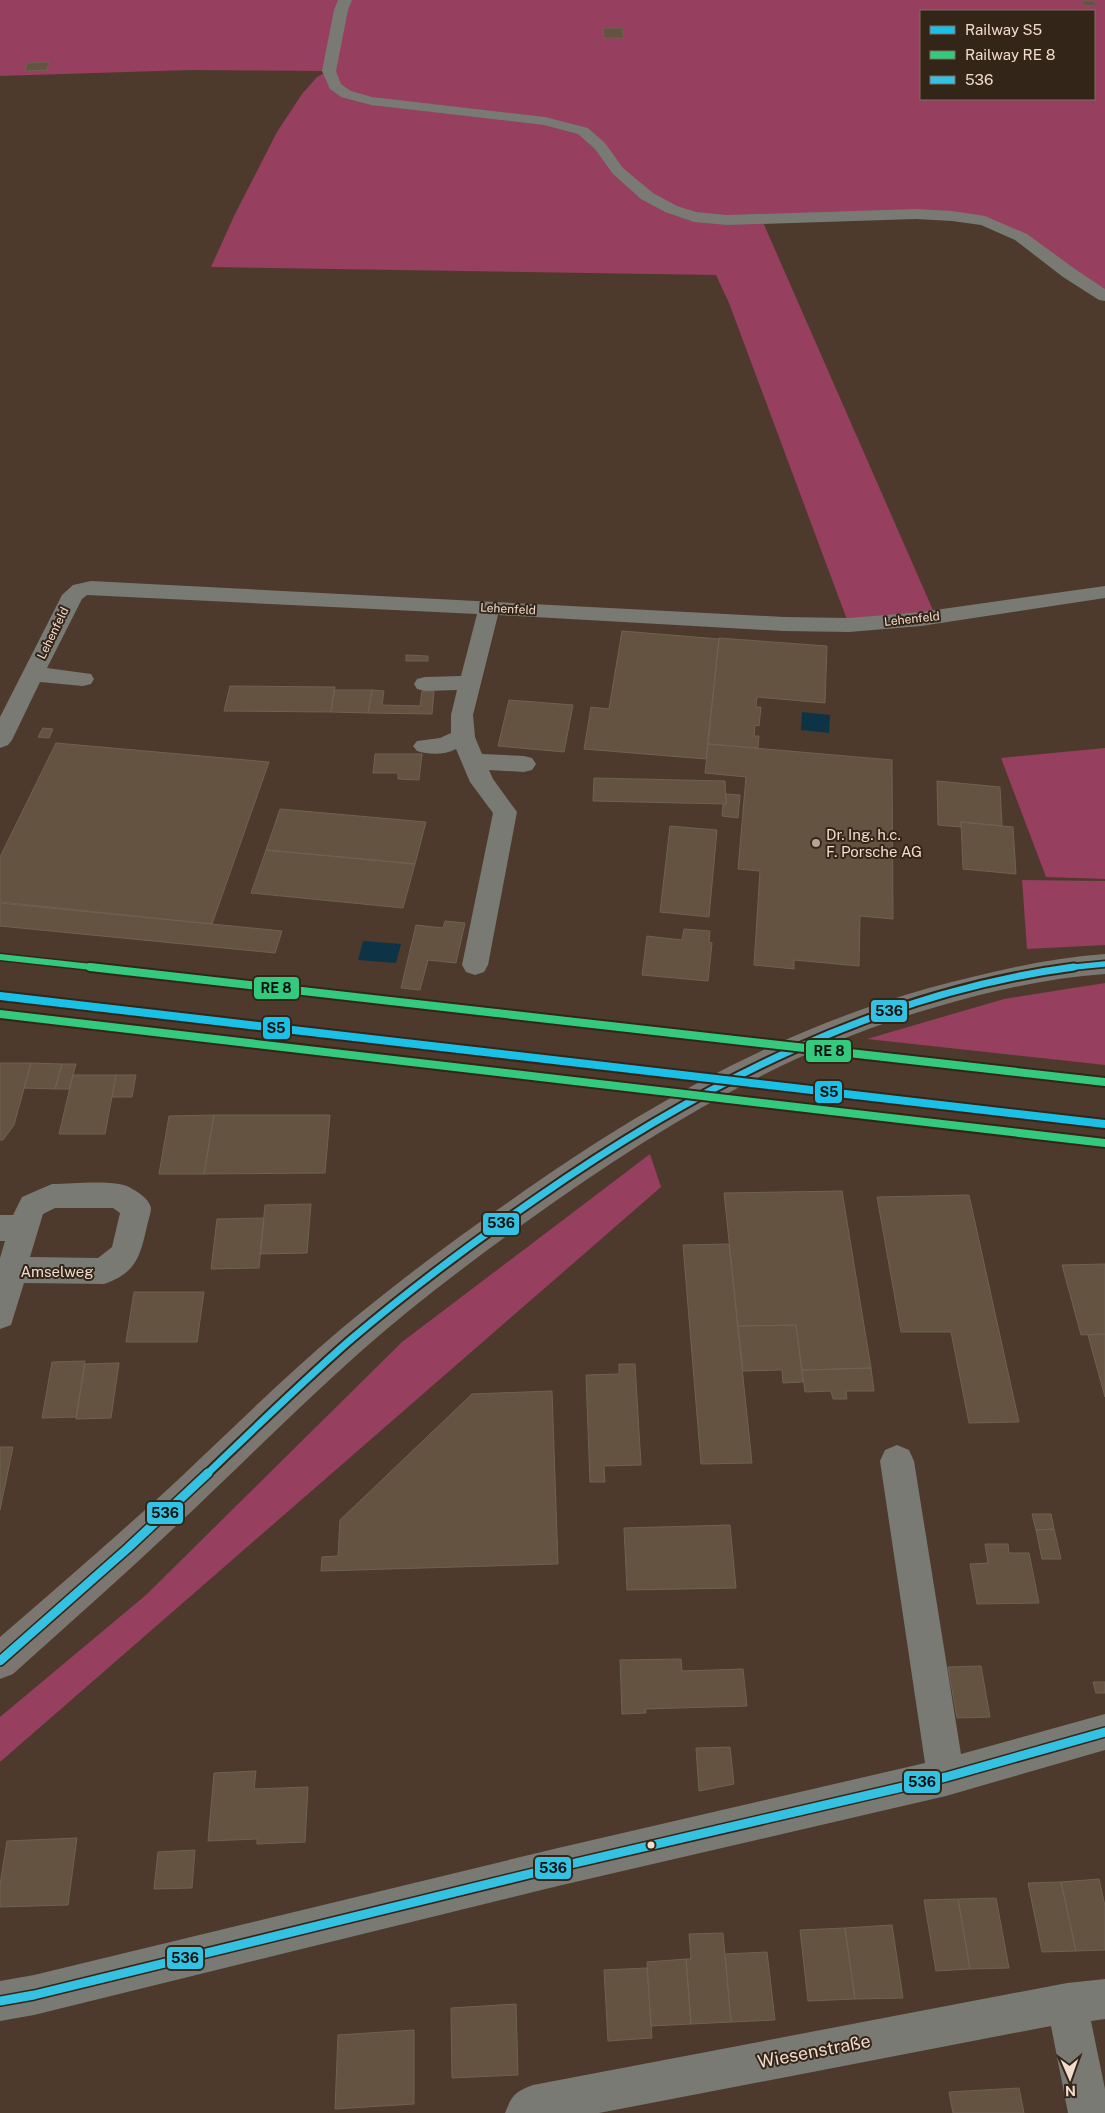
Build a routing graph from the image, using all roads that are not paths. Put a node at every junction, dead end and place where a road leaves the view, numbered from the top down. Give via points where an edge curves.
1 (345, 0) edge
2 (1105, 296) edge
3 (1105, 592) edge
4 (489, 608) junction
5 (33, 674) junction
6 (83, 679) dead end
7 (469, 683) junction
8 (424, 684) dead end
9 (463, 737) junction
10 (0, 740) edge
11 (425, 746) dead end
12 (473, 761) junction
13 (524, 764) dead end
14 (1105, 964) edge
15 (475, 965) dead end
16 (12, 1228) edge
17 (13, 1270) junction
18 (0, 1315) edge
19 (897, 1461) dead end
20 (0, 1661) edge
21 (1105, 1732) edge
22 (946, 1777) junction
23 (0, 2001) edge
24 (1086, 2001) edge
25 (526, 2113) edge
26 (1089, 2113) edge

1 - 2 street via 340,10 329,71 335,86 346,94 371,101 545,120 583,131 639,190 671,210 694,217 736,220 916,214 985,221 1021,237
3 - 4 street, Lehenfeld via 921,619 852,634
4 - 5 street, Lehenfeld via 91,587 73,595
4 - 7 street
5 - 6 street
5 - 10 street, Lehenfeld
7 - 8 street
7 - 9 street via 462,715
9 - 11 street via 443,746
9 - 12 street
12 - 13 street
12 - 15 street via 482,782 505,812
14 - 20 main road via 997,980 882,1012 766,1059 643,1125 458,1254 356,1336 143,1534
16 - 17 street, Amselweg
16 - 17 street, Amselweg via 32,1206 52,1196 118,1196 136,1208 125,1254 104,1271
17 - 18 street, Amselweg
19 - 22 street
21 - 22 street
22 - 23 street
24 - 25 street, Wiesenstraße via 584,2095 533,2106
24 - 26 street

